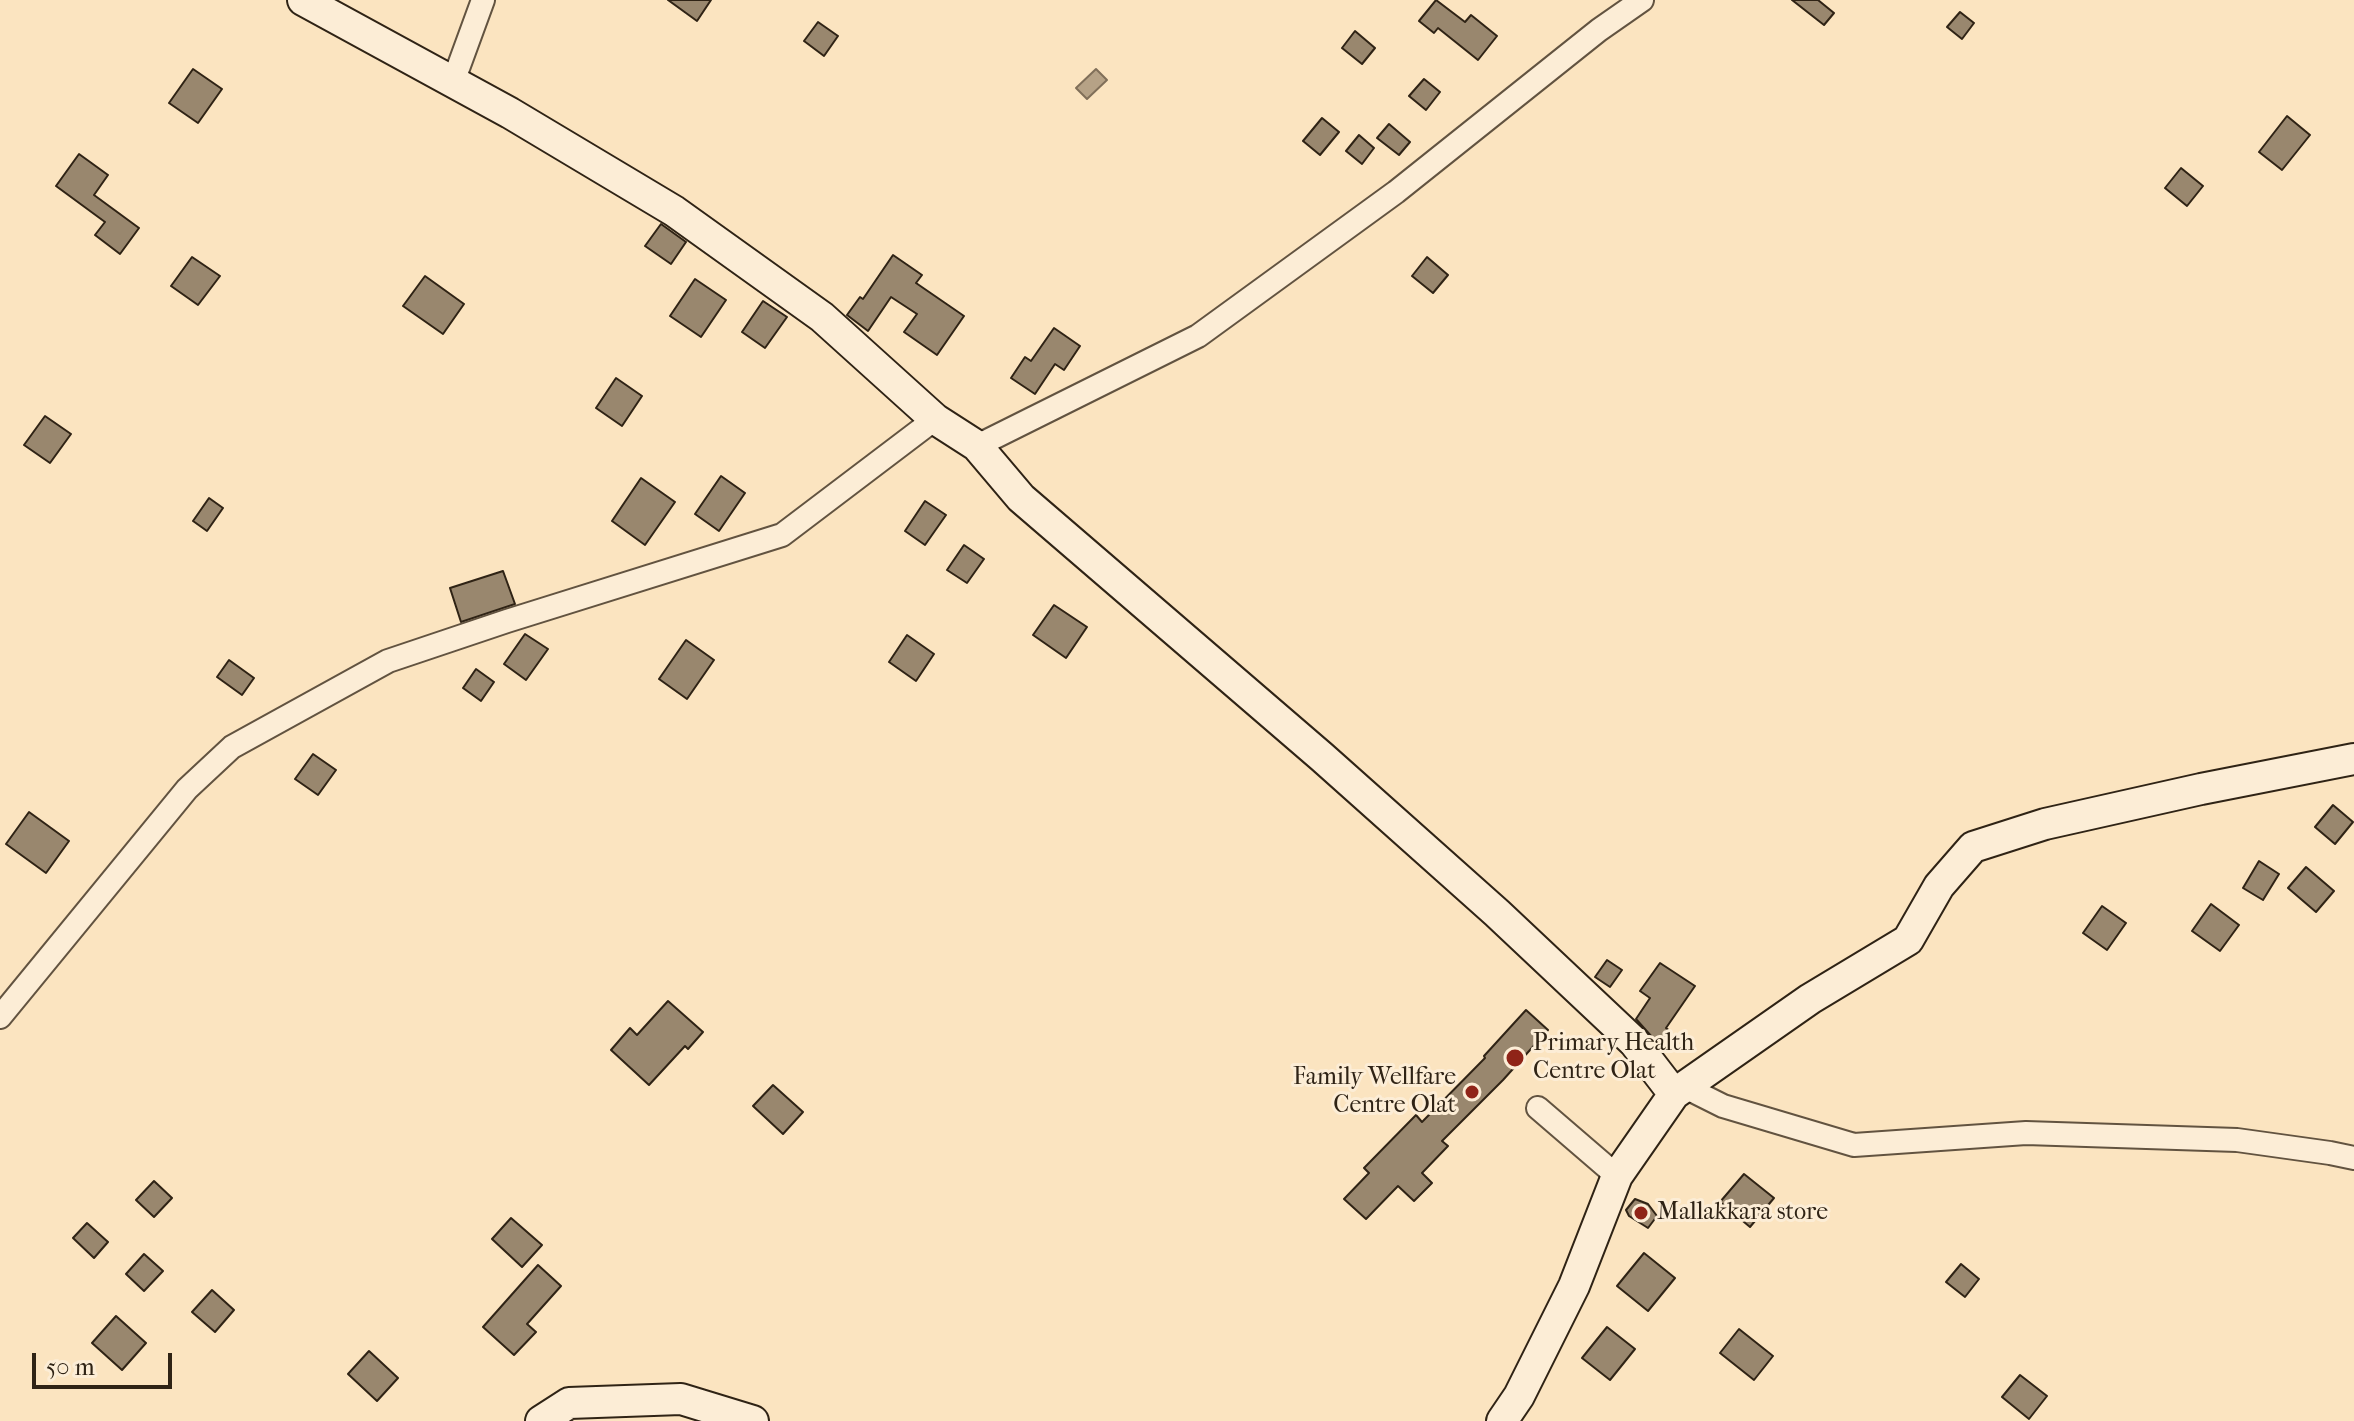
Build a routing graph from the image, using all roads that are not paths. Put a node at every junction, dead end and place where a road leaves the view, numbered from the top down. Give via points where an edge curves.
1 (303, 0) edge
2 (483, 0) edge
3 (1642, 0) edge
4 (453, 82) junction
5 (935, 419) junction
6 (977, 446) junction
7 (2354, 759) edge
8 (0, 1017) edge
9 (1680, 1090) junction
10 (1538, 1108) dead end
11 (2354, 1158) edge
12 (1617, 1176) junction
13 (541, 1421) edge
14 (753, 1421) edge
15 (1502, 1421) edge

1 - 4 street
2 - 4 street
3 - 6 street via 1396,192 1198,336
4 - 5 street via 674,211 822,317
5 - 6 street
5 - 8 street via 782,535 388,661 232,747 187,789
6 - 9 street via 1021,498 1497,913
7 - 9 street via 2045,824 1973,847 1939,886 1908,940 1810,999
9 - 11 street via 1854,1145 2026,1133 2237,1140
9 - 12 street
10 - 12 street
12 - 15 street via 1574,1286
13 - 14 street via 569,1403 681,1399

